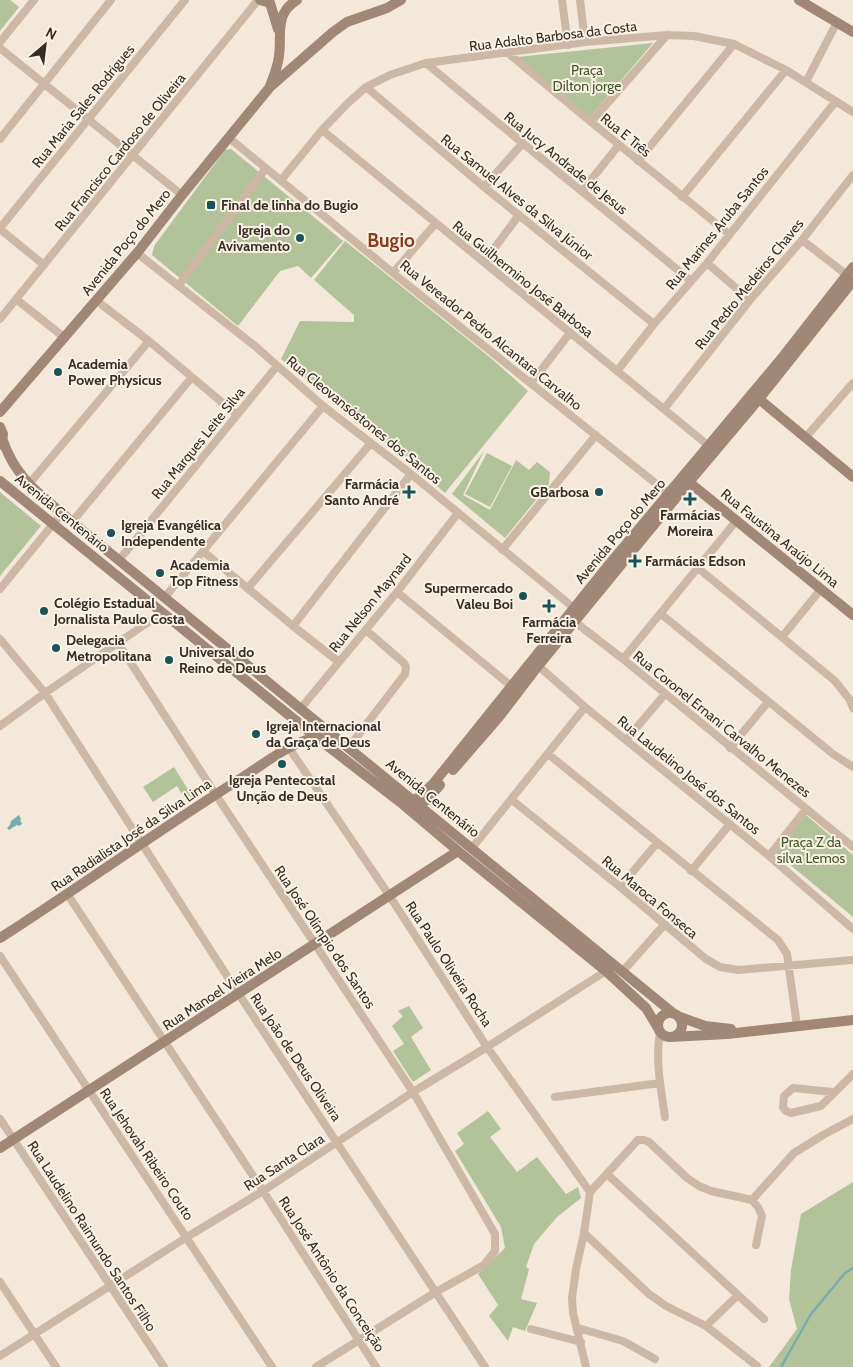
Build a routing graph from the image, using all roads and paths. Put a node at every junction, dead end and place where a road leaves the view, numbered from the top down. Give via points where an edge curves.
1 (33, 0) edge
2 (112, 0) edge
3 (185, 0) edge
4 (259, 0) edge
5 (297, 0) edge
6 (401, 0) edge
7 (562, 0) edge
8 (580, 0) edge
9 (800, 0) edge
10 (813, 3) edge
11 (837, 22) junction
12 (279, 32) junction
13 (853, 32) edge
14 (667, 35) junction
15 (0, 42) edge
16 (585, 42) junction
17 (734, 44) junction
18 (568, 45) junction
19 (0, 48) edge
20 (508, 53) junction
21 (426, 63) junction
22 (786, 70) junction
23 (806, 82) junction
24 (44, 85) junction
25 (270, 87) junction
26 (366, 87) junction
27 (836, 101) junction
28 (853, 112) edge
29 (88, 120) junction
30 (591, 122) junction
31 (322, 130) junction
32 (228, 137) junction
33 (0, 139) edge
34 (522, 144) junction
35 (619, 145) junction
36 (133, 156) junction
37 (638, 161) junction
38 (266, 168) junction
39 (853, 175) edge
40 (282, 179) junction
41 (484, 187) junction
42 (582, 191) junction
43 (182, 195) junction
44 (682, 197) junction
45 (519, 215) junction
46 (435, 224) junction
47 (0, 229) edge
48 (729, 234) junction
49 (802, 240) junction
50 (137, 253) junction
51 (484, 262) junction
52 (707, 262) junction
53 (44, 265) junction
54 (393, 273) junction
55 (851, 274) edge
56 (691, 281) junction
57 (179, 285) junction
58 (16, 299) junction
59 (97, 300) junction
60 (750, 300) junction
61 (0, 319) edge
62 (654, 324) junction
63 (570, 333) junction
64 (65, 338) junction
65 (149, 341) junction
66 (277, 366) junction
67 (617, 371) junction
68 (192, 377) junction
69 (530, 383) junction
70 (853, 383) edge
71 (850, 393) edge
72 (759, 399) junction
73 (323, 406) junction
74 (664, 409) junction
75 (0, 412) edge
76 (237, 415) junction
77 (0, 427) edge
78 (596, 436) junction
79 (805, 438) junction
80 (371, 443) junction
81 (1, 445) edge
82 (709, 446) junction
83 (410, 474) junction
84 (853, 477) edge
85 (686, 479) junction
86 (0, 481) edge
87 (29, 484) junction
88 (669, 494) junction
89 (458, 513) junction
90 (62, 514) junction
91 (737, 520) junction
92 (72, 522) junction
93 (53, 524) junction
94 (502, 550) junction
95 (204, 552) junction
96 (122, 562) junction
97 (698, 568) junction
98 (117, 575) junction
99 (248, 588) junction
100 (0, 589) edge
101 (821, 589) junction
102 (397, 592) junction
103 (165, 597) junction
104 (574, 608) junction
105 (163, 612) junction
106 (661, 614) junction
107 (853, 616) edge
108 (575, 622) junction
109 (293, 626) junction
110 (366, 630) junction
111 (782, 637) junction
112 (0, 639) edge
113 (118, 643) junction
114 (548, 647) junction
115 (623, 659) junction
116 (339, 662) junction
117 (535, 663) junction
118 (511, 686) junction
119 (45, 693) junction
120 (665, 694) junction
121 (768, 702) junction
122 (585, 707) junction
123 (301, 708) junction
124 (853, 708) edge
125 (0, 726) edge
126 (334, 736) junction
127 (316, 737) junction
128 (626, 740) junction
129 (349, 747) junction
130 (289, 748) junction
131 (730, 748) junction
132 (548, 754) junction
133 (853, 767) edge
134 (216, 795) junction
135 (512, 800) junction
136 (410, 804) junction
137 (806, 809) junction
138 (730, 824) junction
139 (657, 843) junction
140 (142, 844) junction
141 (853, 847) edge
142 (472, 848) junction
143 (458, 851) junction
144 (769, 856) junction
145 (691, 871) junction
146 (620, 887) junction
147 (68, 895) junction
148 (389, 895) junction
149 (664, 925) junction
150 (853, 929) edge
151 (0, 938) edge
152 (315, 945) junction
153 (0, 956) edge
154 (853, 960) edge
155 (789, 964) junction
156 (606, 971) junction
157 (624, 971) junction
158 (238, 993) junction
159 (676, 1015) junction
160 (853, 1020) edge
161 (797, 1026) junction
162 (659, 1030) junction
163 (759, 1030) junction
164 (670, 1037) junction
165 (164, 1043) junction
166 (487, 1046) junction
167 (853, 1074) edge
168 (660, 1083) junction
169 (89, 1090) junction
170 (413, 1092) junction
171 (833, 1092) junction
172 (555, 1097) dead end
173 (666, 1117) dead end
174 (0, 1119) edge
175 (853, 1119) edge
176 (13, 1139) junction
177 (338, 1142) junction
178 (0, 1148) edge
179 (606, 1174) junction
180 (264, 1191) junction
181 (590, 1192) junction
182 (752, 1200) junction
183 (584, 1233) junction
184 (187, 1237) junction
185 (756, 1245) dead end
186 (0, 1282) edge
187 (110, 1286) junction
188 (436, 1292) junction
189 (738, 1296) junction
190 (764, 1319) dead end
191 (706, 1326) junction
192 (578, 1328) junction
193 (530, 1329) dead end
194 (34, 1333) junction
195 (359, 1340) junction
196 (581, 1342) junction
197 (0, 1356) edge
198 (655, 1359) dead end
199 (757, 1366) edge
200 (56, 1367) edge
201 (164, 1367) edge
202 (272, 1367) edge
203 (316, 1367) edge
204 (376, 1367) edge
205 (485, 1367) edge
206 (586, 1367) edge

1 - 15 street
2 - 24 street
3 - 29 street, Rua Maria Sales Rodrigues
4 - 12 main road via 270,3
4 - 36 street, Rua Francisco Cardoso de Oliveira
5 - 12 main road, Avenida Poço do Mero via 283,13
6 - 25 main road, Avenida Poço do Mero via 347,22
7 - 18 street
8 - 16 street
9 - 10 main road
10 - 11 main road
11 - 13 main road
11 - 23 street
12 - 25 main road, Avenida Poço do Mero via 278,62
14 - 16 street, Rua Adalto Barbosa da Costa
14 - 17 street, Rua Adalto Barbosa da Costa via 694,36
14 - 30 street
16 - 18 street, Rua Adalto Barbosa da Costa
17 - 22 street, Rua Adalto Barbosa da Costa
17 - 37 street
18 - 20 street, Rua Adalto Barbosa da Costa
19 - 24 street
20 - 21 street, Rua Adalto Barbosa da Costa
20 - 30 street, Rua E Três
21 - 26 street, Rua Adalto Barbosa da Costa
21 - 34 street, Rua Jucy Andrade de Jesus
22 - 23 street, Rua Adalto Barbosa da Costa
22 - 44 street
23 - 27 street, Rua Adalto Barbosa da Costa
24 - 29 street
24 - 33 street
25 - 32 main road, Avenida Poço do Mero
26 - 31 street, Rua Adalto Barbosa da Costa
26 - 41 street, Rua Samuel Alves da Silva Júnior
27 - 28 street, Rua Adalto Barbosa da Costa
27 - 48 street, Rua Marines Aruba Santos
29 - 36 street
29 - 47 street, Rua Maria Sales Rodrigues
30 - 35 street, Rua E Três
31 - 40 street, Rua Adalto Barbosa da Costa
31 - 46 street, Rua Guilhermino José Barbosa
32 - 38 street, Rua Vereador Pedro Alcantara Carvalho
32 - 43 main road, Avenida Poço do Mero
34 - 41 street
34 - 42 street, Rua Jucy Andrade de Jesus
35 - 37 street, Rua E Três
35 - 42 street
36 - 43 street
36 - 53 street, Rua Francisco Cardoso de Oliveira
37 - 44 street, Rua E Três
38 - 40 street, Rua Vereador Pedro Alcantara Carvalho
38 - 57 street
39 - 49 street, Rua Pedro Medeiros Chaves
40 - 54 street, Rua Vereador Pedro Alcantara Carvalho
41 - 45 street, Rua Samuel Alves da Silva Júnior
42 - 56 street, Rua Jucy Andrade de Jesus
43 - 50 main road, Avenida Poço do Mero
44 - 48 street, Rua E Três
45 - 51 street
45 - 62 street, Rua Samuel Alves da Silva Júnior
46 - 51 street, Rua Guilhermino José Barbosa
46 - 54 street
47 - 53 street
48 - 52 street, Rua Marines Aruba Santos
49 - 55 street
49 - 60 street, Rua Pedro Medeiros Chaves
50 - 57 street, Rua Cleovansóstones dos Santos
50 - 59 main road, Avenida Poço do Mero
51 - 63 street, Rua Guilhermino José Barbosa
52 - 56 street, Rua Marines Aruba Santos
52 - 60 street
53 - 58 street, Rua Francisco Cardoso de Oliveira
54 - 69 street, Rua Vereador Pedro Alcantara Carvalho
55 - 72 main road, Avenida Poço do Mero
55 - 82 main road, Avenida Poço do Mero
56 - 62 street, Rua Marines Aruba Santos
57 - 66 street, Rua Cleovansóstones dos Santos
58 - 61 street, Rua Francisco Cardoso de Oliveira
58 - 64 street
59 - 64 main road, Avenida Poço do Mero
59 - 65 street
60 - 74 street, Rua Pedro Medeiros Chaves
62 - 67 street, Rua Marines Aruba Santos
63 - 67 street, Rua Guilhermino José Barbosa
63 - 69 street
64 - 75 main road, Avenida Poço do Mero
65 - 68 street
65 - 87 street
66 - 73 street, Rua Cleovansóstones dos Santos
66 - 76 street, Rua Marques Leite Silva
67 - 74 street, Rua Guilhermino José Barbosa
68 - 76 street
68 - 92 street
69 - 78 street, Rua Vereador Pedro Alcantara Carvalho
70 - 71 street
71 - 79 street
72 - 79 main road
72 - 85 main road, Avenida Poço do Mero
73 - 80 street, Rua Cleovansóstones dos Santos
73 - 95 street
74 - 82 street, Rua Guilhermino José Barbosa
76 - 96 street, Rua Marques Leite Silva
77 - 81 main road, Avenida Centenário via 3,434
78 - 88 street, Rua Vereador Pedro Alcantara Carvalho
78 - 94 street
79 - 84 main road
80 - 83 street, Rua Cleovansóstones dos Santos
80 - 99 street
81 - 87 main road, Avenida Centenário
82 - 85 main road, Avenida Poço do Mero
83 - 89 street, Rua Cleovansóstones dos Santos
83 - 109 street
85 - 88 main road, Avenida Poço do Mero
85 - 91 main road, Rua Faustina Araújo Lima
85 - 108 main road, Avenida Poço do Mero
86 - 93 main road, Avenida Centenário
87 - 90 main road, Avenida Centenário
88 - 104 main road, Avenida Poço do Mero
89 - 94 street, Rua Cleovansóstones dos Santos
89 - 102 street, Rua Nelson Maynard
90 - 92 main road, Avenida Centenário
90 - 93 street
91 - 97 street
91 - 101 main road, Rua Faustina Araújo Lima
92 - 96 main road, Avenida Centenário
93 - 98 main road, Avenida Centenário
93 - 100 street
94 - 104 street, Rua Cleovansóstones dos Santos
95 - 99 street
95 - 103 street
96 - 98 main road
96 - 103 main road, Avenida Centenário
97 - 106 street
97 - 111 street
98 - 105 main road, Avenida Centenário
99 - 109 street
101 - 107 main road, Rua Faustina Araújo Lima
101 - 111 street
102 - 110 street, Rua Nelson Maynard
102 - 118 street
103 - 123 main road, Avenida Centenário
104 - 114 main road, Avenida Poço do Mero
105 - 113 street
105 - 127 main road, Avenida Centenário
106 - 115 street
106 - 121 street
108 - 114 main road, Avenida Poço do Mero
108 - 115 street, Rua Coronel Ernani Carvalho Menezes
109 - 116 street
110 - 116 street, Rua Nelson Maynard
110 - 129 street via 404,663 405,674
111 - 124 street via 835,681
112 - 119 street, Rua João de Deus Oliveira
113 - 119 street
113 - 134 street, Rua José Olímpio dos Santos
114 - 117 main road, Avenida Poço do Mero
115 - 120 street, Rua Coronel Ernani Carvalho Menezes
116 - 123 street, Rua Nelson Maynard
117 - 118 main road, Avenida Poço do Mero
117 - 122 street, Rua Laudelino José dos Santos
117 - 136 main road, Avenida Poço do Mero via 479,740 427,800
118 - 136 main road, Avenida Poço do Mero via 433,784
119 - 125 street
119 - 140 street, Rua João de Deus Oliveira
120 - 128 street
120 - 131 street, Rua Coronel Ernani Carvalho Menezes
121 - 131 street
121 - 133 street
122 - 128 street, Rua Laudelino José dos Santos
122 - 132 street
123 - 126 main road, Avenida Centenário
126 - 127 main road, Rua Radialista José da Silva Lima
126 - 129 main road, Avenida Centenário
127 - 130 main road, Rua Radialista José da Silva Lima
127 - 136 main road, Avenida Centenário
128 - 138 street, Rua Laudelino José dos Santos
129 - 136 main road, Avenida Centenário
130 - 134 main road, Rua Radialista José da Silva Lima
130 - 148 street, Rua Paulo Oliveira Rocha
131 - 137 street, Rua Coronel Ernani Carvalho Menezes
132 - 135 street
132 - 139 street
134 - 140 main road, Rua Radialista José da Silva Lima
134 - 152 street, Rua José Olímpio dos Santos
135 - 142 street
135 - 146 street, Rua Maroca Fonseca
136 - 142 main road, Avenida Centenário
136 - 143 main road, Avenida Centenário
137 - 141 street, Rua Coronel Ernani Carvalho Menezes
137 - 144 street
138 - 144 street, Rua Laudelino José dos Santos
138 - 145 street
139 - 145 street
139 - 146 street
140 - 147 main road, Rua Radialista José da Silva Lima
140 - 158 street, Rua João de Deus Oliveira
142 - 157 main road, Avenida Centenário
143 - 148 main road, Rua Manoel Vieira Melo
143 - 156 main road, Avenida Centenário
144 - 150 street, Rua Laudelino José dos Santos
145 - 155 street via 778,940
146 - 149 street, Rua Maroca Fonseca
147 - 151 main road, Rua Radialista José da Silva Lima
147 - 165 street, Rua José Antônio da Conceição
148 - 152 main road, Rua Manoel Vieira Melo
148 - 166 street, Rua Paulo Oliveira Rocha
149 - 155 street, Rua Maroca Fonseca via 720,967 746,970
149 - 157 street
152 - 158 main road, Rua Manoel Vieira Melo
152 - 170 street, Rua José Olímpio dos Santos
153 - 169 street, Rua Jehovah Ribeiro Couto
154 - 155 street, Rua Maroca Fonseca
155 - 161 street
156 - 162 main road, Avenida Centenário via 646,1008
156 - 166 street, Rua Santa Clara
157 - 159 main road, Avenida Centenário
158 - 165 main road, Rua Manoel Vieira Melo
158 - 177 street, Rua João de Deus Oliveira
159 - 162 main road via 662,1016
159 - 163 main road via 712,1027
159 - 164 main road via 682,1029 678,1035
160 - 161 main road
161 - 163 main road
162 - 164 main road, Avenida Centenário
162 - 168 street
163 - 164 main road
165 - 169 main road, Rua Manoel Vieira Melo
165 - 180 street, Rua José Antônio da Conceição
166 - 170 street, Rua Santa Clara
166 - 181 street, Rua Paulo Oliveira Rocha
167 - 171 street
168 - 172 street
168 - 173 street
169 - 176 main road, Rua Manoel Vieira Melo
169 - 184 street, Rua Jehovah Ribeiro Couto
170 - 177 street, Rua Santa Clara
170 - 188 street, Rua José Olímpio dos Santos via 496,1237 496,1251 481,1268
171 - 171 street via 793,1088 784,1096 783,1107 791,1113 818,1107
174 - 176 street, Rua Laudelino Raimundo Santos Filho
175 - 182 street via 794,1153
176 - 178 main road, Rua Manoel Vieira Melo
176 - 187 street, Rua Laudelino Raimundo Santos Filho
177 - 180 street, Rua Santa Clara
177 - 188 street, Rua João de Deus Oliveira
179 - 181 street
179 - 182 street via 638,1140 644,1140 699,1186
179 - 189 street
180 - 184 street, Rua Santa Clara
180 - 195 street, Rua José Antônio da Conceição
181 - 183 street
182 - 185 street via 762,1216
183 - 191 street via 649,1294
183 - 192 street via 572,1298
184 - 187 street, Rua Santa Clara
184 - 202 street, Rua Jehovah Ribeiro Couto
186 - 194 street
187 - 194 street, Rua Santa Clara
187 - 201 street, Rua Laudelino Raimundo Santos Filho
188 - 195 street
188 - 205 street, Rua João de Deus Oliveira
189 - 190 street
189 - 191 street
191 - 199 street
192 - 196 street
192 - 198 street via 623,1341
193 - 196 street
194 - 197 street, Rua Santa Clara
194 - 200 street
195 - 203 street
195 - 204 street, Rua José Antônio da Conceição
196 - 206 street

